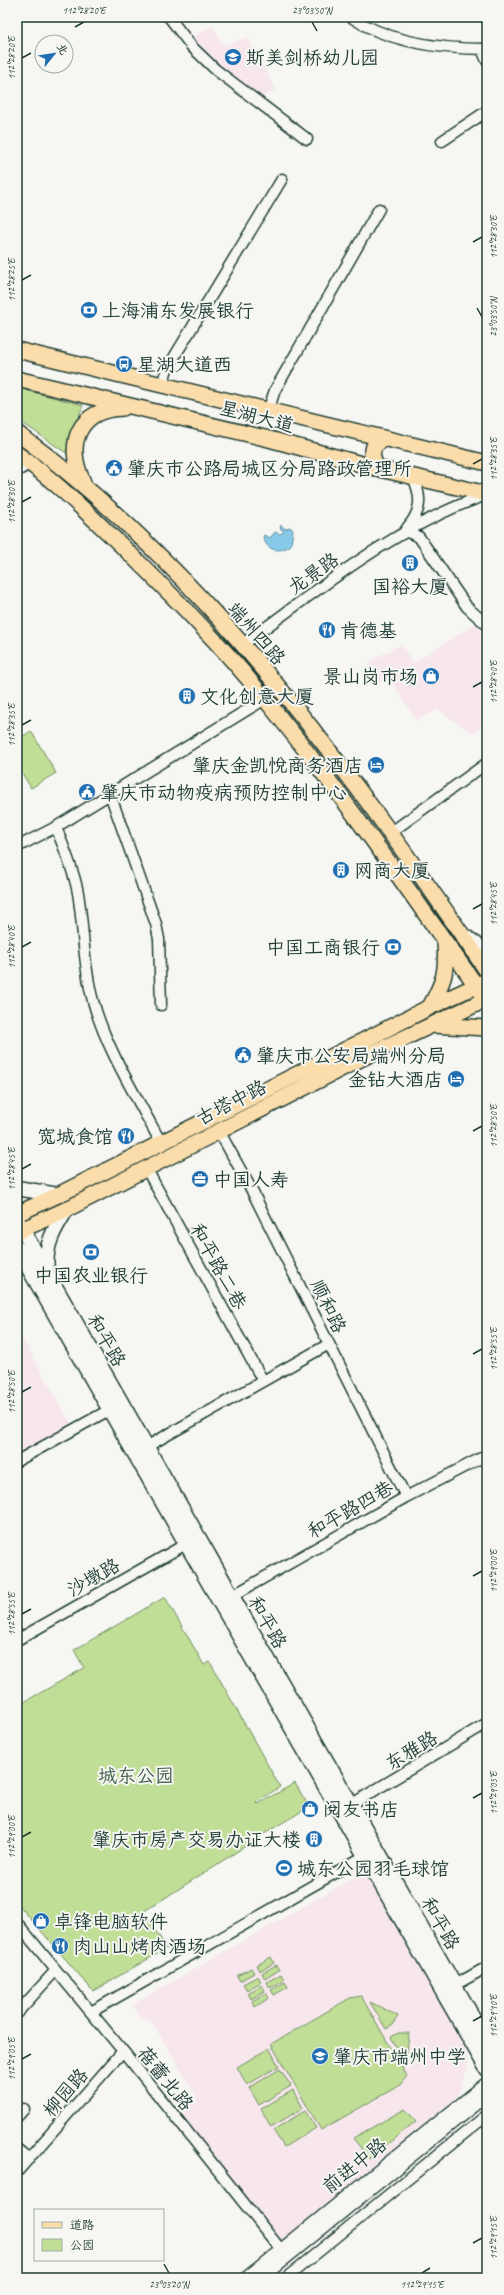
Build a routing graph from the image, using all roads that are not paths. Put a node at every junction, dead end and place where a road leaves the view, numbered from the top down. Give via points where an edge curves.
1 (169, 17) edge
2 (351, 17) edge
3 (486, 17) edge
4 (487, 20) edge
5 (485, 49) edge
6 (487, 61) edge
7 (487, 111) edge
8 (306, 139) dead end
9 (442, 141) dead end
10 (282, 178) dead end
11 (380, 209) dead end
12 (17, 350) edge
13 (17, 379) edge
14 (162, 385) junction
15 (137, 407) junction
16 (268, 411) junction
17 (17, 433) edge
18 (384, 439) junction
19 (17, 454) edge
20 (30, 463) junction
21 (487, 463) edge
22 (376, 468) junction
23 (17, 471) edge
24 (413, 477) junction
25 (85, 484) junction
26 (487, 494) edge
27 (405, 531) junction
28 (487, 626) edge
29 (242, 645) junction
30 (265, 699) junction
31 (487, 763) edge
32 (351, 782) junction
33 (336, 793) junction
34 (110, 794) junction
35 (56, 827) junction
36 (390, 833) junction
37 (17, 847) edge
38 (460, 932) junction
39 (445, 942) junction
40 (487, 952) edge
41 (487, 970) edge
42 (482, 983) edge
43 (487, 1000) edge
44 (161, 1005) dead end
45 (430, 1007) junction
46 (431, 1025) junction
47 (487, 1028) edge
48 (360, 1051) junction
49 (220, 1131) junction
50 (161, 1143) junction
51 (146, 1168) junction
52 (17, 1188) edge
53 (58, 1195) junction
54 (67, 1209) junction
55 (17, 1214) edge
56 (19, 1227) edge
57 (17, 1248) edge
58 (17, 1270) edge
59 (42, 1278) junction
60 (329, 1344) junction
61 (263, 1381) junction
62 (109, 1410) junction
63 (146, 1447) junction
64 (487, 1455) edge
65 (17, 1461) edge
66 (406, 1497) junction
67 (186, 1544) junction
68 (232, 1596) junction
69 (17, 1640) edge
70 (487, 1723) edge
71 (352, 1804) junction
72 (377, 1849) junction
73 (364, 1856) junction
74 (17, 1923) edge
75 (487, 1967) edge
76 (56, 1970) junction
77 (455, 1985) junction
78 (91, 2012) junction
79 (17, 2013) edge
80 (487, 2042) edge
81 (123, 2051) junction
82 (487, 2069) edge
83 (487, 2082) edge
84 (487, 2093) edge
85 (487, 2105) edge
86 (487, 2115) edge
87 (17, 2149) edge
88 (29, 2159) junction
89 (18, 2170) edge
90 (284, 2252) junction
91 (245, 2278) edge
92 (259, 2278) edge
93 (274, 2278) edge
94 (286, 2278) edge

1 - 8 street via 192,47 216,70
2 - 5 street via 368,28 400,38 456,49
3 - 4 street
5 - 6 street
7 - 9 street
10 - 14 street via 167,368
11 - 16 street via 275,390
12 - 14 main road, 星湖大道
13 - 15 main road, 星湖大道
14 - 16 main road, 星湖大道
15 - 22 main road, 星湖大道
15 - 25 main road via 102,410 83,425 76,441 75,462
16 - 18 main road, 星湖大道
17 - 25 main road, 端州四路
18 - 21 main road, 星湖大道
18 - 22 main road via 374,446 372,455
19 - 20 main road, 端州四路
20 - 23 street
20 - 30 main road, 端州四路 via 158,581
22 - 24 main road, 星湖大道
24 - 26 main road, 星湖大道
24 - 27 street via 418,488 420,508 416,518
25 - 29 main road, 端州四路 via 171,569
26 - 27 street via 458,504
27 - 28 street via 419,537 467,607
27 - 29 street, 龙景路
29 - 32 main road, 端州四路 via 280,689
30 - 33 main road, 端州四路
30 - 34 street
31 - 36 street
32 - 33 main road
32 - 36 main road, 端州四路
33 - 39 main road, 端州四路
34 - 35 street
34 - 44 street via 156,924 159,939
35 - 37 street
35 - 50 street via 71,864 78,894 86,972 101,1024
36 - 38 main road, 端州四路
38 - 40 main road
38 - 41 main road, 端州四路
39 - 42 main road, 端州四路
39 - 45 main road via 447,966
42 - 43 main road, 端州四路
42 - 45 main road, 古塔中路
43 - 46 main road, 古塔中路
45 - 48 main road, 古塔中路
46 - 47 main road
46 - 48 main road, 古塔中路
48 - 49 main road, 古塔中路
48 - 50 main road, 古塔中路
49 - 51 main road, 古塔中路
49 - 60 street, 顺和路
50 - 53 main road, 古塔中路
51 - 54 main road, 古塔中路
51 - 61 street, 和平路二巷
52 - 53 main road
53 - 55 main road, 古塔中路
54 - 56 main road, 古塔中路
54 - 59 main road via 49,1241
56 - 59 main road, 和平路
57 - 59 main road, 和平路
58 - 59 main road
59 - 62 main road, 和平路
59 - 63 main road, 和平路
60 - 61 street
60 - 66 street, 顺和路
61 - 63 street
62 - 65 street
62 - 67 main road, 和平路
63 - 68 main road, 和平路
64 - 66 street, 和平路四巷
66 - 68 street, 和平路四巷
67 - 69 street, 沙墩路
67 - 73 main road, 和平路
68 - 71 main road, 和平路
70 - 71 street, 东雅路
71 - 72 main road, 和平路
72 - 73 street
72 - 77 main road, 和平路
73 - 78 street
73 - 82 main road, 和平路
74 - 76 street, 蓓蕾北路
75 - 77 street
76 - 78 street, 蓓蕾北路
76 - 79 street
77 - 80 main road, 和平路
78 - 81 street, 蓓蕾北路
81 - 88 street, 柳园路
81 - 90 street, 蓓蕾北路
83 - 90 street, 前进中路
84 - 90 main road
85 - 93 main road, 前进中路
86 - 94 street
87 - 88 street
88 - 89 street, 柳园路
90 - 91 street, 前进中路
90 - 92 main road

